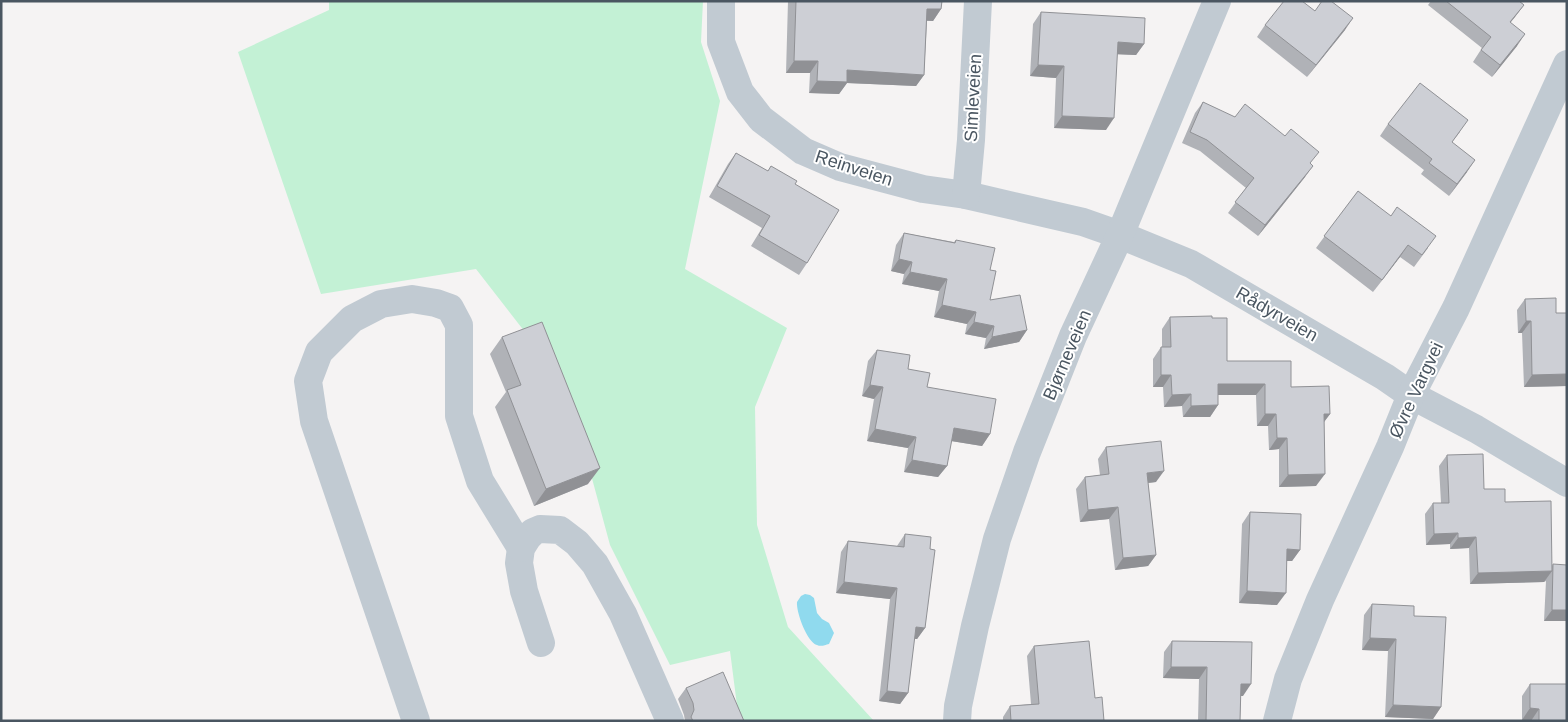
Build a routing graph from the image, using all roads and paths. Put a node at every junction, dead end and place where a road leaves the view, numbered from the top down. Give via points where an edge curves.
1 (721, 1) edge
2 (978, 1) edge
3 (1217, 1) edge
4 (1567, 64) edge
5 (966, 195) junction
6 (1120, 235) junction
7 (1411, 395) junction
8 (1567, 483) edge
9 (521, 548) junction
10 (541, 643) dead end
11 (416, 721) edge
12 (670, 721) edge
13 (957, 721) edge
14 (1276, 721) edge

1 - 5 street, Reinveien via 721,42 740,92 761,119 803,151 840,167 923,189
2 - 5 street, Simleveien via 972,140
3 - 6 street, Bjørneveien
4 - 7 street, Øvre Vargvei via 1456,308
5 - 6 street, Rådyrveien via 1083,222
6 - 7 street, Rådyrveien via 1191,264
6 - 13 street, Bjørneveien via 1073,336 997,539 975,626
7 - 8 street, Rådyrveien
7 - 14 street, Øvre Vargvei via 1317,608 1288,679
9 - 10 street via 519,563 524,591
9 - 11 street via 480,481 459,416 459,325 450,308 412,299 381,304 352,319 318,352 308,381 314,421
9 - 12 street via 528,537 540,530 560,530 577,543 595,564 623,614

